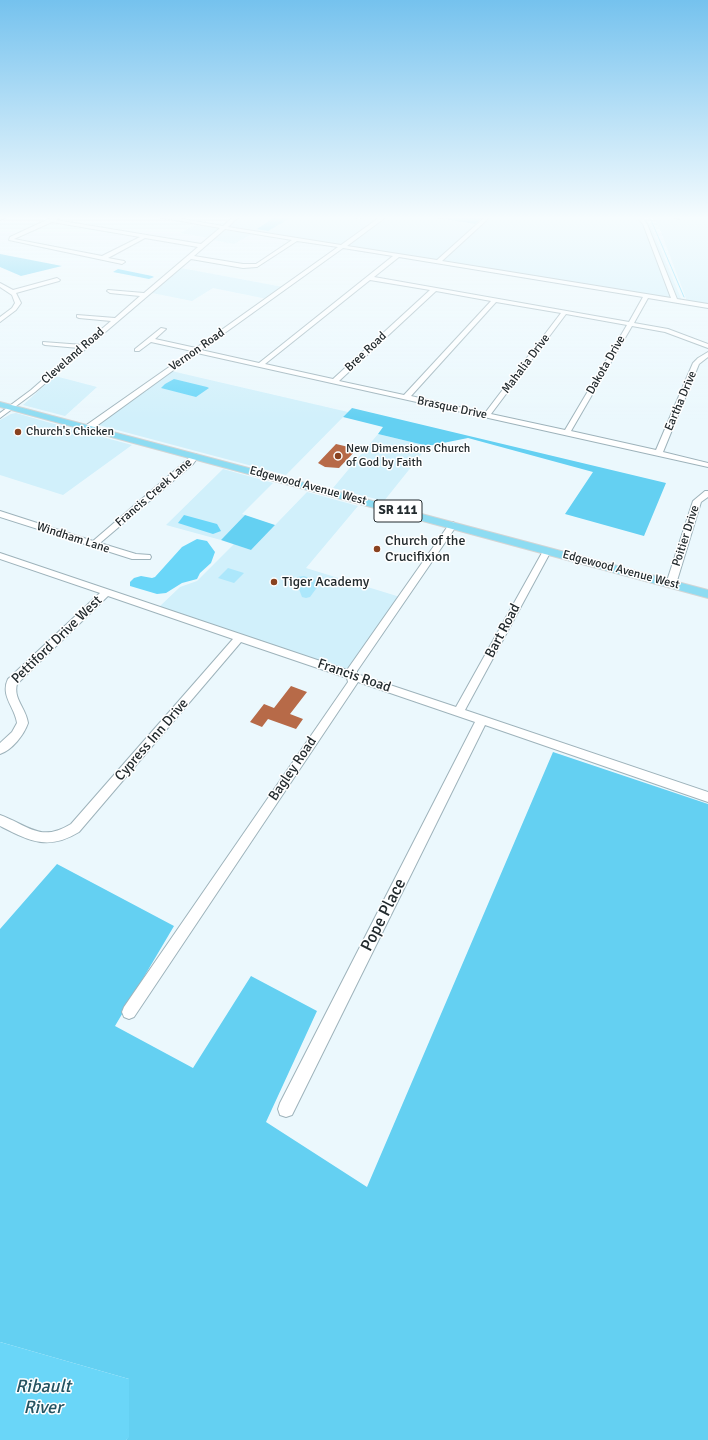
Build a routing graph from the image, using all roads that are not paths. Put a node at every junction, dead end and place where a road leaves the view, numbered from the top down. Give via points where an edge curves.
1 (42, 284) edge
2 (159, 284) edge
3 (290, 284) edge
4 (361, 284) edge
5 (403, 284) edge
6 (570, 284) edge
7 (668, 284) edge
8 (0, 285) edge
9 (434, 290) junction
10 (110, 291) dead end
11 (13, 292) junction
12 (146, 295) junction
13 (646, 297) junction
14 (495, 300) junction
15 (675, 302) junction
16 (708, 306) edge
17 (565, 312) junction
18 (79, 316) dead end
19 (0, 320) edge
20 (116, 320) junction
21 (630, 324) junction
22 (163, 330) dead end
23 (150, 340) junction
24 (45, 343) dead end
25 (708, 346) edge
26 (83, 347) junction
27 (137, 350) dead end
28 (197, 351) junction
29 (708, 354) edge
30 (259, 366) junction
31 (334, 382) junction
32 (406, 397) junction
33 (0, 404) edge
34 (12, 408) junction
35 (487, 415) junction
36 (0, 416) edge
37 (88, 428) junction
38 (567, 432) junction
39 (659, 453) junction
40 (195, 456) junction
41 (708, 465) edge
42 (708, 493) edge
43 (0, 514) edge
44 (453, 525) junction
45 (94, 544) junction
46 (547, 550) junction
47 (0, 556) edge
48 (147, 557) dead end
49 (671, 584) junction
50 (107, 592) junction
51 (708, 594) edge
52 (240, 637) junction
53 (353, 676) junction
54 (459, 712) junction
55 (482, 720) junction
56 (0, 750) edge
57 (708, 797) edge
58 (0, 820) edge
59 (129, 1012) dead end
60 (286, 1109) dead end

1 - 11 street
2 - 12 street, Cleveland Road
3 - 28 street, Vernon Road
4 - 30 street
5 - 9 street
6 - 13 street
7 - 15 street
8 - 11 street
9 - 14 street
9 - 31 street, Bree Road
10 - 12 street
11 - 19 street via 18,303 14,310
12 - 20 street, Cleveland Road
13 - 15 street
13 - 21 street, Dakota Drive
14 - 17 street
14 - 32 street
15 - 16 street
17 - 21 street
17 - 35 street, Mahalia Drive
18 - 20 street
20 - 26 street, Cleveland Road
21 - 25 street via 673,331
21 - 38 street, Dakota Drive
22 - 23 street
23 - 27 street
23 - 28 street, Brasque Drive
24 - 26 street
26 - 34 street, Cleveland Road
28 - 30 street, Brasque Drive
28 - 37 street, Vernon Road
29 - 39 street, Eartha Drive via 696,363
30 - 31 street, Brasque Drive
31 - 32 street, Brasque Drive
32 - 35 street, Brasque Drive
33 - 34 main road, Edgewood Avenue West / SR 111
34 - 36 street, Cleveland Road
34 - 37 main road, Edgewood Avenue West / SR 111
35 - 38 street, Brasque Drive
37 - 40 main road, Edgewood Avenue West / SR 111
38 - 39 street, Brasque Drive
39 - 41 street, Brasque Drive
40 - 44 main road, Edgewood Avenue West / SR 111
40 - 45 street, Francis Creek Lane
42 - 49 street, Poitier Drive via 697,501
43 - 45 street, Windham Lane
44 - 46 main road, Edgewood Avenue West / SR 111
44 - 53 street, Bagley Road via 352,671
45 - 48 street, Windham Lane via 135,557
46 - 49 main road, Edgewood Avenue West / SR 111
46 - 54 street, Bart Road
47 - 50 street, Francis Road
49 - 51 main road, Edgewood Avenue West / SR 111
50 - 52 street, Francis Road
50 - 56 street, Pettiford Drive West via 12,682 10,694 22,716 22,722 16,733
52 - 53 street, Francis Road
52 - 58 street, Cypress Inn Drive via 75,828 59,838 51,839 33,835
53 - 54 street, Francis Road
53 - 59 street, Bagley Road via 353,682
54 - 55 street, Francis Road
55 - 57 street, Francis Road
55 - 60 street, Pope Place

